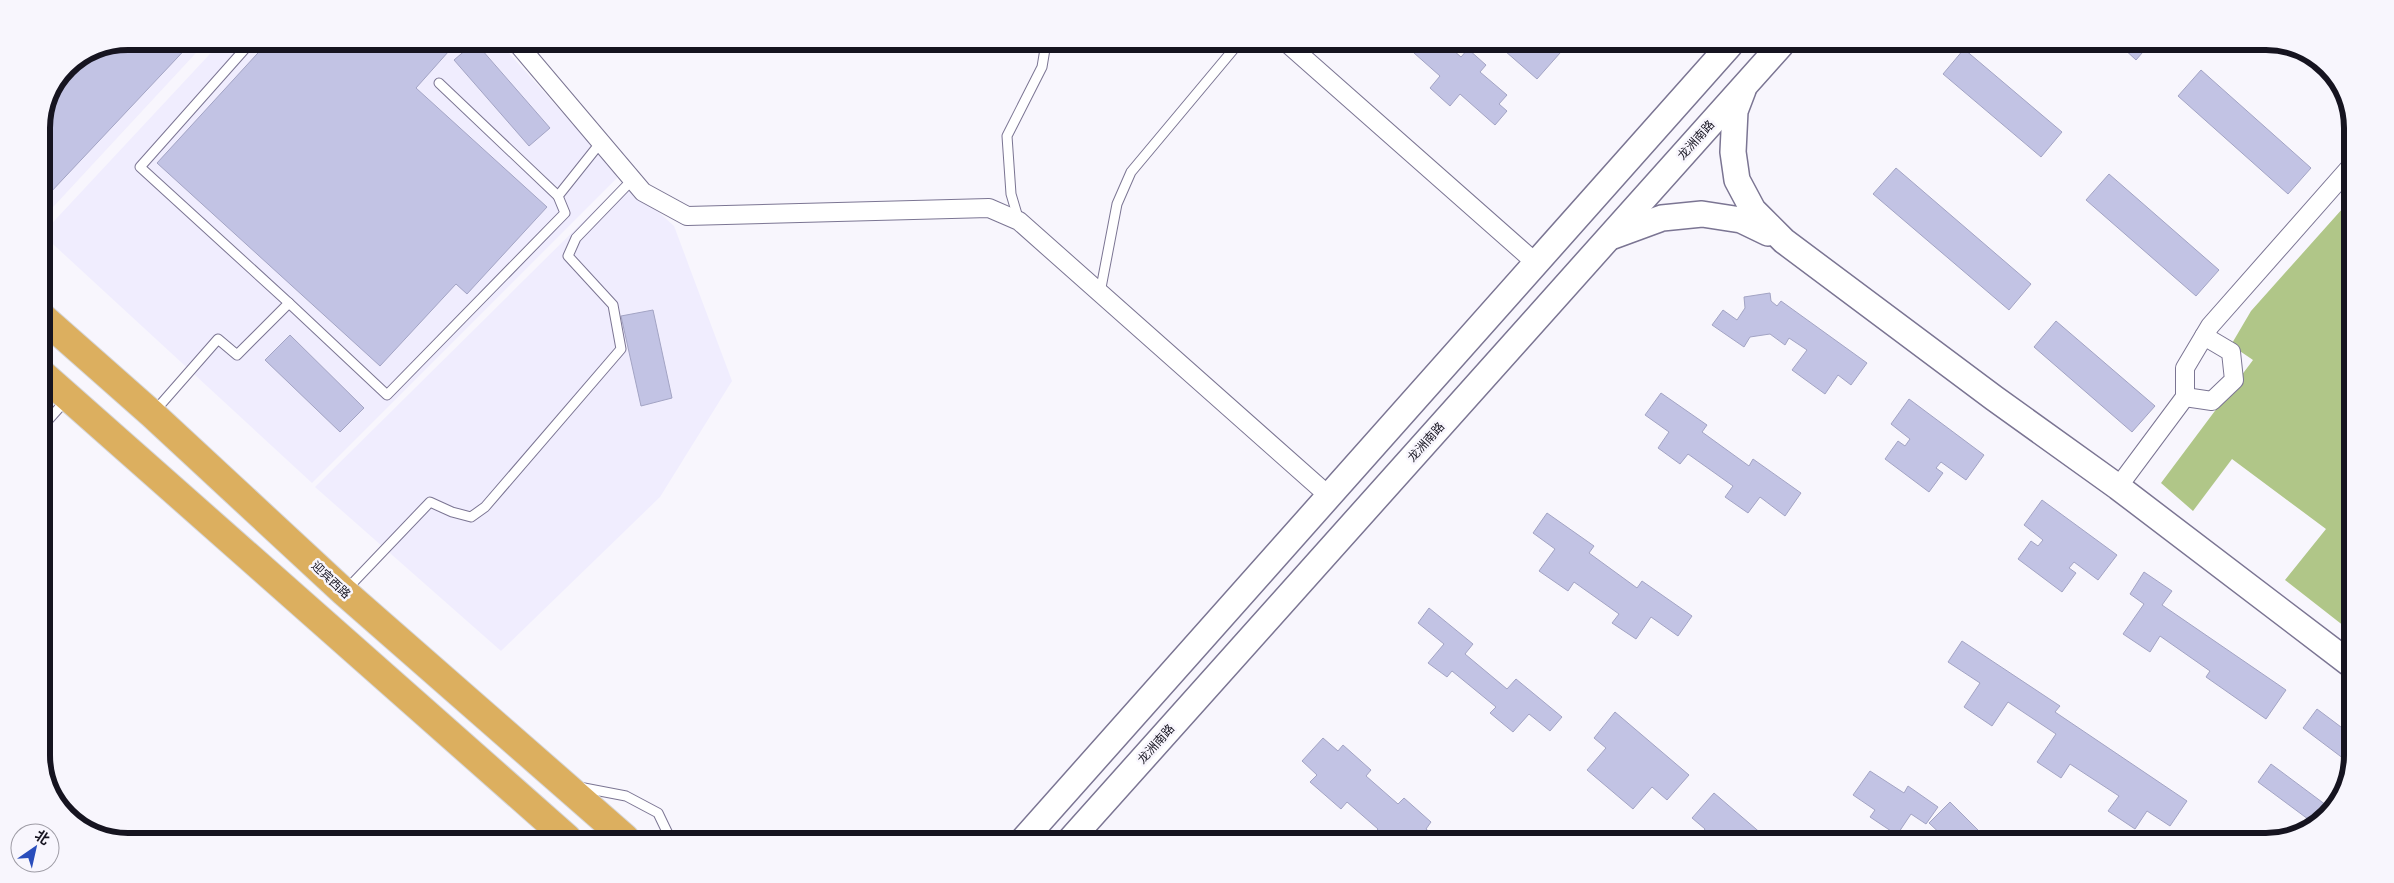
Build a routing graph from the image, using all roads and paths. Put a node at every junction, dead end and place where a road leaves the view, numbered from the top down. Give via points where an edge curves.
1 (244, 50) edge
2 (523, 50) edge
3 (1045, 50) edge
4 (1233, 50) edge
5 (1295, 50) edge
6 (1726, 50) edge
7 (1777, 50) edge
8 (439, 83) dead end
9 (1746, 84) junction
10 (601, 142) junction
11 (2344, 174) edge
12 (633, 179) junction
13 (558, 196) junction
14 (1019, 221) junction
15 (1608, 238) junction
16 (1784, 241) junction
17 (1536, 263) junction
18 (1100, 292) junction
19 (289, 303) junction
20 (50, 324) edge
21 (2204, 336) junction
22 (50, 381) edge
23 (68, 397) junction
24 (2185, 397) junction
25 (152, 414) junction
26 (50, 418) edge
27 (2118, 487) junction
28 (1329, 496) junction
29 (344, 592) junction
30 (2344, 659) edge
31 (562, 783) junction
32 (561, 833) edge
33 (619, 833) edge
34 (668, 833) edge
35 (1029, 833) edge
36 (1076, 833) edge

1 - 19 lane via 140,167
2 - 10 street
3 - 14 lane via 1042,67 1007,136 1011,194
4 - 18 lane via 1131,172 1117,204
5 - 17 street
6 - 17 main road
7 - 9 main road, 龙洲南路
8 - 13 lane
9 - 15 main road, 龙洲南路
9 - 16 main road via 1735,112 1733,152 1737,180 1753,210
10 - 12 street
10 - 13 lane
11 - 21 street
12 - 14 street via 643,192 687,216 990,208
12 - 29 lane via 576,238 568,256 613,305 621,349 485,507 471,517 430,502
13 - 19 lane via 565,214 387,395
14 - 18 street
15 - 16 main road via 1662,218 1702,214 1741,220
15 - 36 main road, 龙洲南路
16 - 27 main road
17 - 28 main road
18 - 28 street
19 - 25 lane via 237,355 218,339
20 - 25 highway, 迎宾西路
21 - 24 street via 2185,368
21 - 24 street via 2232,352 2234,380 2212,401
22 - 23 highway
23 - 26 lane
23 - 32 highway
24 - 27 street
25 - 29 highway, 迎宾西路
27 - 30 main road
28 - 35 main road
29 - 31 highway, 迎宾西路
31 - 33 highway, 迎宾西路
31 - 34 lane via 626,796 658,813

